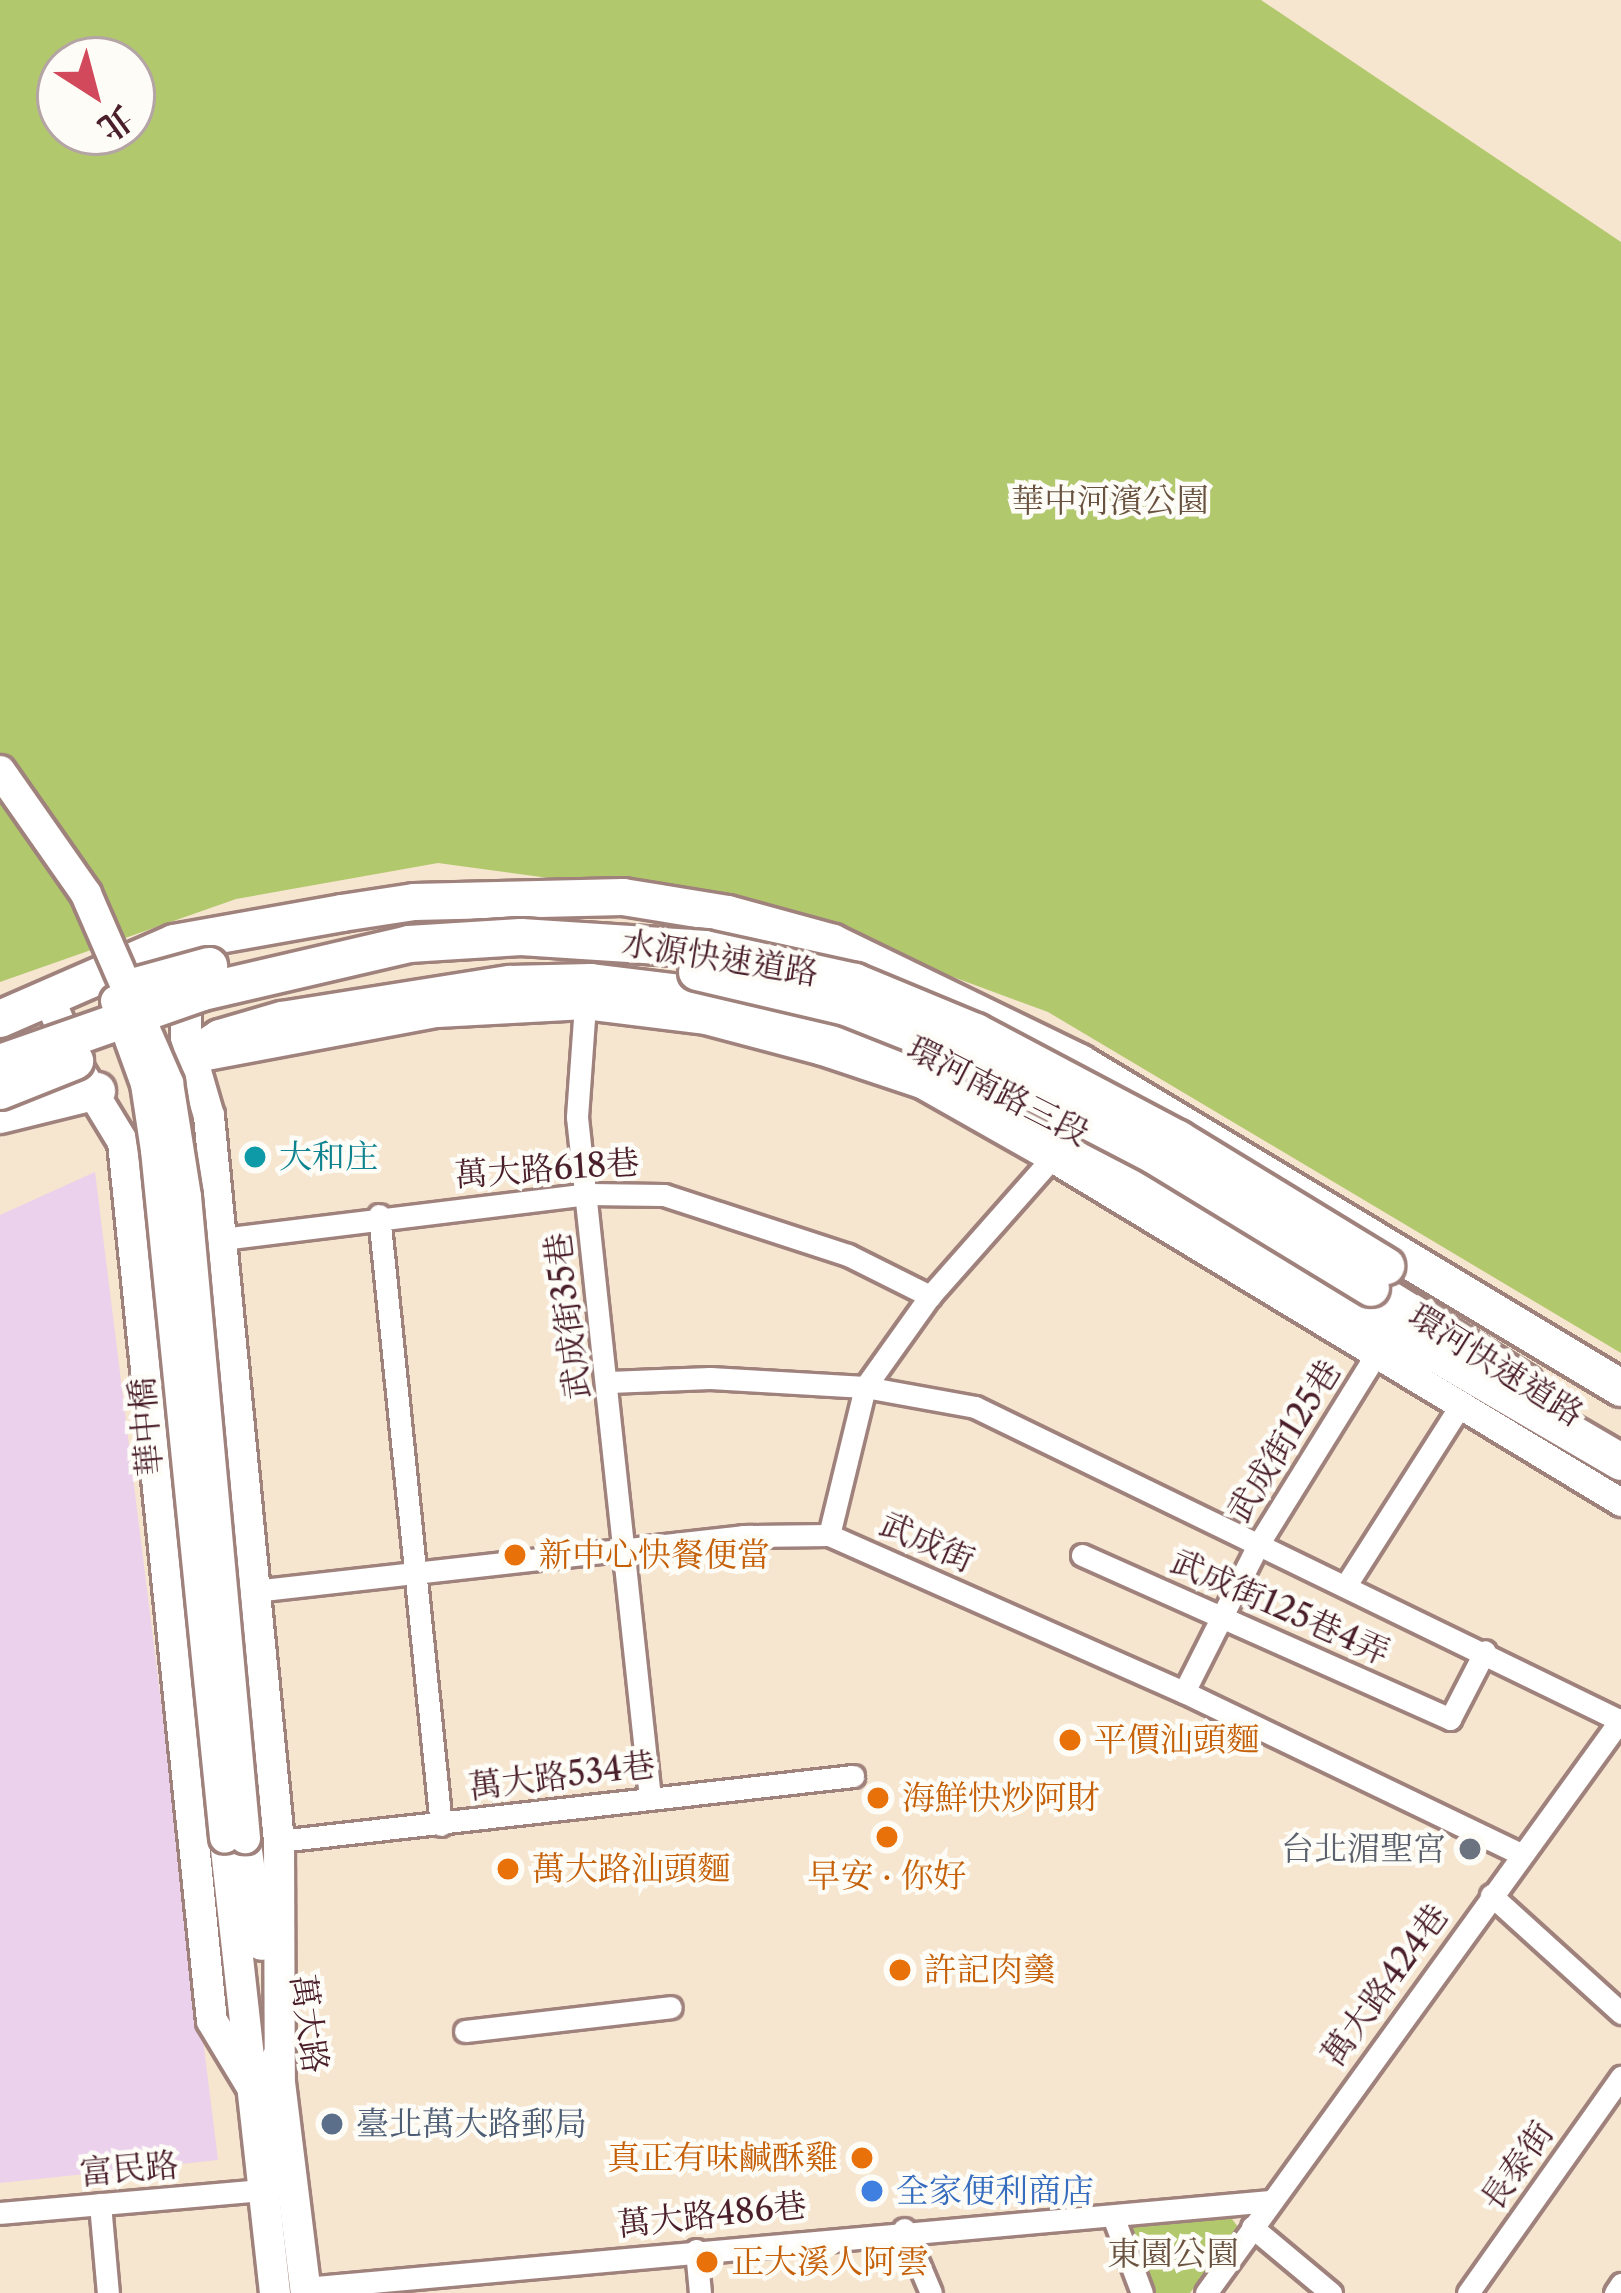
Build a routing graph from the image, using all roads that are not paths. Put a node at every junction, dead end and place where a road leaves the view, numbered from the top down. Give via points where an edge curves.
1 (0, 771) edge
2 (0, 799) edge
3 (175, 943) junction
4 (855, 982) junction
5 (133, 987) junction
6 (49, 998) junction
7 (585, 1005) junction
8 (0, 1019) edge
9 (191, 1058) junction
10 (0, 1064) edge
11 (0, 1091) edge
12 (97, 1091) junction
13 (0, 1115) edge
14 (209, 1116) junction
15 (123, 1142) junction
16 (1052, 1157) junction
17 (587, 1194) junction
18 (379, 1215) junction
19 (223, 1240) junction
20 (1379, 1277) junction
21 (930, 1296) junction
22 (1376, 1354) junction
23 (609, 1382) junction
24 (865, 1387) junction
25 (1621, 1388) edge
26 (1621, 1399) edge
27 (1460, 1406) junction
28 (1621, 1443) edge
29 (1621, 1462) edge
30 (1621, 1502) edge
31 (829, 1535) junction
32 (1259, 1543) junction
33 (626, 1548) junction
34 (1082, 1555) dead end
35 (416, 1575) junction
36 (1346, 1585) junction
37 (254, 1591) junction
38 (1218, 1616) junction
39 (1485, 1651) junction
40 (1184, 1692) junction
41 (1620, 1720) edge
42 (854, 1776) dead end
43 (650, 1798) junction
44 (441, 1825) junction
45 (235, 1839) junction
46 (279, 1841) junction
47 (1521, 1854) junction
48 (1491, 1895) junction
49 (671, 2007) dead end
50 (1621, 2013) edge
51 (464, 2031) dead end
52 (1621, 2077) edge
53 (265, 2081) junction
54 (263, 2190) junction
55 (1270, 2201) junction
56 (100, 2204) junction
57 (0, 2213) edge
58 (1114, 2219) junction
59 (1252, 2228) junction
60 (904, 2229) junction
61 (696, 2250) junction
62 (1621, 2284) edge
63 (296, 2291) edge
64 (108, 2293) edge
65 (700, 2293) edge
66 (931, 2293) edge
67 (1142, 2293) edge
68 (1206, 2293) edge
69 (1330, 2293) edge
70 (1468, 2293) edge
71 (1615, 2293) edge

1 - 5 main road, 華中橋, bridge via 86,894
2 - 45 main road, 華中橋, bridge via 76,914 146,1084
3 - 6 highway
3 - 9 main road via 187,982
3 - 25 highway via 414,902 623,897 833,944 1081,1063
4 - 5 highway, bridge via 768,940 622,916 470,917 294,942
4 - 10 highway, 水源快速道路, bridge via 646,941 454,939 244,980
4 - 20 highway, 水源快速道路, bridge via 1068,1080
5 - 45 main road, 華中橋, bridge via 168,1083 186,1197
6 - 8 highway
6 - 12 main road via 79,1070
7 - 9 street, 環河南路三段 via 437,1013
7 - 16 street, 環河南路三段 via 705,1021 921,1084
7 - 17 street, 武成街35巷 via 578,1117
9 - 12 street, 環河南路三段
9 - 14 main road
9 - 29 highway via 220,1038 282,1020 510,984 591,982 730,999 835,1026 941,1065
11 - 20 highway, 水源快速道路, bridge via 165,1029 408,968 565,959 687,970 846,1006 942,1045
12 - 13 highway
12 - 15 main road
14 - 15 main road via 180,1092 141,1103
14 - 19 main road
15 - 53 main road via 212,2021
16 - 21 street
16 - 22 street, 環河南路三段
17 - 18 street, 萬大路618巷
17 - 21 street, 萬大路618巷 via 664,1195 723,1210 848,1255
17 - 23 street, 武成街35巷
18 - 19 street, 萬大路618巷
18 - 35 street
19 - 37 main road
20 - 26 highway, 環河快速道路
20 - 28 highway, 環河快速道路
21 - 24 street
22 - 27 street, 環河南路三段
22 - 32 street, 武成街125巷
23 - 24 street
23 - 33 street, 武成街35巷
24 - 31 street
24 - 32 street via 975,1407
27 - 30 street, 環河南路三段
27 - 36 street
31 - 33 street, 武成街
31 - 40 street, 武成街
32 - 36 street
32 - 38 street, 武成街125巷
33 - 35 street, 武成街
33 - 43 street, 武成街35巷
34 - 38 street, 武成街125巷4弄
35 - 37 street, 武成街
35 - 44 street
36 - 39 street
37 - 46 main road
38 - 39 street, 武成街125巷4弄 via 1450,1719
38 - 40 street, 武成街125巷
39 - 41 street
40 - 47 street, 武成街
41 - 47 street, 萬大路424巷
42 - 43 street, 萬大路534巷
43 - 44 street, 萬大路534巷
44 - 46 street, 萬大路534巷
45 - 53 main road, 萬大路
46 - 53 main road
47 - 48 street, 萬大路424巷
48 - 50 street
48 - 55 street, 萬大路424巷
49 - 51 street
52 - 70 street, 長泰街
53 - 54 main road, 萬大路
53 - 63 main road, 萬大路
54 - 56 street, 富民路
54 - 63 main road, 萬大路
55 - 58 street, 萬大路486巷
55 - 59 street, 萬大路424巷
56 - 57 street, 富民路
56 - 64 street
58 - 60 street, 萬大路486巷
58 - 67 street
59 - 68 street, 萬大路424巷
59 - 69 street
60 - 61 street, 萬大路486巷
60 - 66 street
61 - 63 street, 萬大路486巷
61 - 65 street
62 - 71 street

